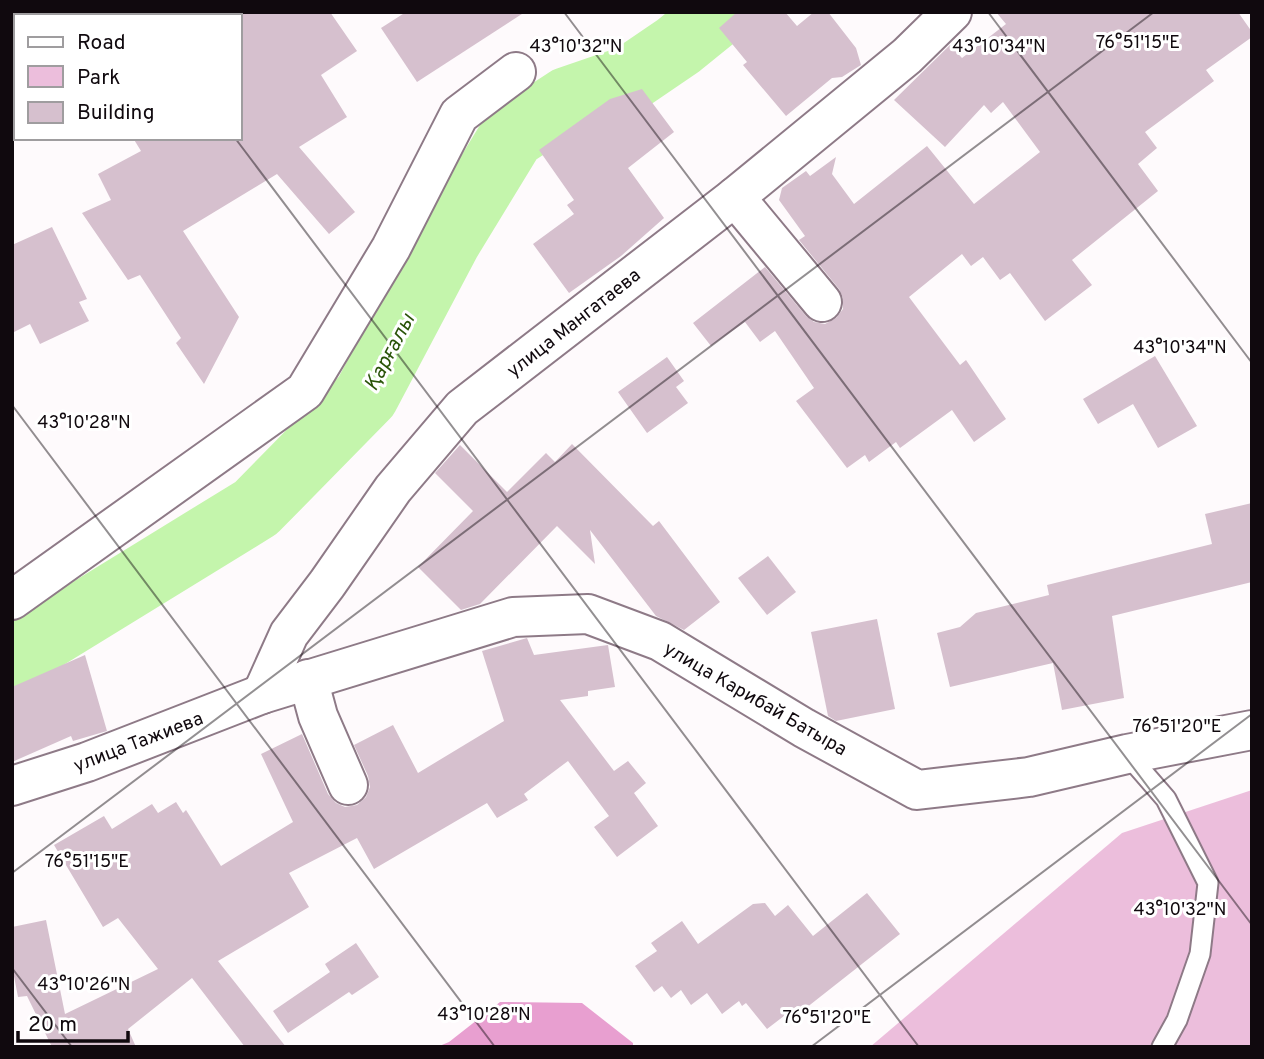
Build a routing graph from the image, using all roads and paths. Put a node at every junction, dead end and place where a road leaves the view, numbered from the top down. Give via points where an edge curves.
1 (952, 12) edge
2 (516, 72) dead end
3 (735, 197) junction
4 (822, 302) dead end
5 (12, 600) edge
6 (308, 679) junction
7 (262, 694) junction
8 (1252, 730) edge
9 (1127, 754) junction
10 (348, 785) dead end
11 (12, 786) edge
12 (1162, 1047) edge

1 - 3 street, улица Мангатаева via 907,56
2 - 5 street via 459,115 391,248 305,391
3 - 4 street
3 - 7 street, улица Мангатаева via 462,408 393,489 289,634
6 - 7 street, улица Карибай Батыра
6 - 9 street, улица Карибай Батыра via 513,617 588,614 660,641 917,790 1029,777
6 - 10 street via 318,716
7 - 11 street, улица Тажиева
8 - 9 street, улица Карибай Батыра
9 - 12 lane via 1167,799 1208,883 1200,954 1177,1020

